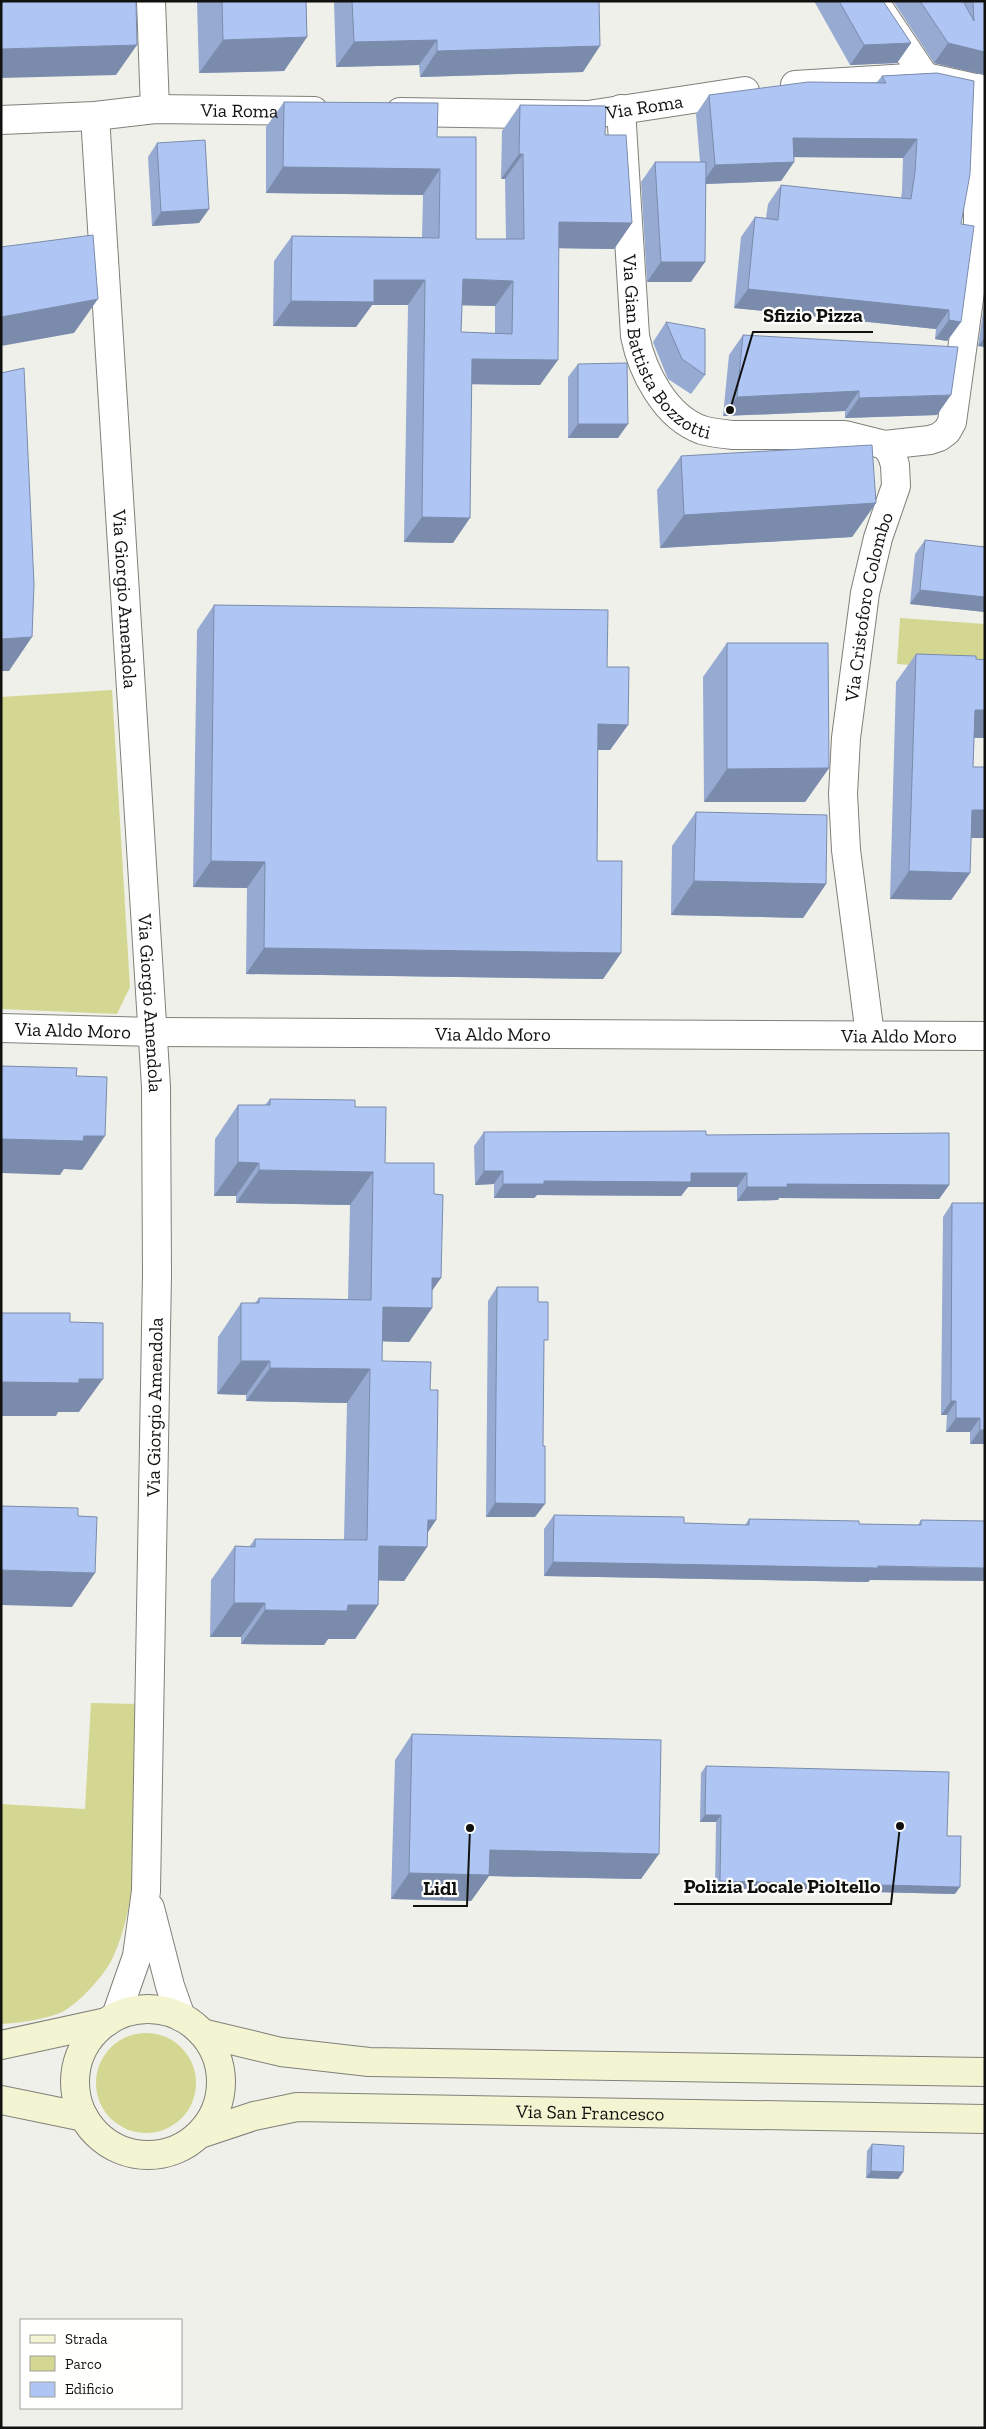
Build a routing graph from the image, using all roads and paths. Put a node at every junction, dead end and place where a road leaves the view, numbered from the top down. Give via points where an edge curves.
1 (151, 1) edge
2 (874, 1) edge
3 (925, 77) junction
4 (981, 89) edge
5 (155, 109) junction
6 (621, 109) junction
7 (342, 112) edge
8 (372, 112) edge
9 (95, 116) junction
10 (1, 120) edge
11 (885, 445) junction
12 (1, 1028) edge
13 (154, 1032) junction
14 (870, 1035) junction
15 (985, 1036) edge
16 (146, 1891) junction
17 (112, 2019) junction
18 (192, 2025) junction
19 (1, 2045) edge
20 (985, 2072) edge
21 (1, 2100) edge
22 (84, 2117) junction
23 (985, 2119) edge
24 (200, 2134) junction

1 - 5 street
2 - 3 street
3 - 4 street, Via Roma
3 - 6 street, Via Roma via 773,87
4 - 11 street via 978,234 952,422 946,431 930,440
5 - 7 street, Via Roma
5 - 9 street, Via Roma
6 - 8 street, Via Roma via 588,114
6 - 11 street, Via Gian Battista Bozzotti via 635,336 646,372 665,402 689,422 717,433 845,435
9 - 10 street, Via Roma
9 - 13 street, Via Giorgio Amendola
11 - 14 street, Via Cristoforo Colombo via 895,465 896,486 878,538 865,593 846,738 843,794 846,850
12 - 13 street, Via Aldo Moro
13 - 14 street, Via Aldo Moro
13 - 16 street, Via Giorgio Amendola via 156,1274
14 - 15 street, Via Aldo Moro
16 - 17 street, Via Giorgio Amendola via 137,1956
16 - 18 street, Via Giorgio Amendola via 159,1950
17 - 18 street via 149,2009 166,2012
17 - 19 street
17 - 22 street via 88,2041 78,2065 76,2092
18 - 20 street via 281,2052 369,2062
18 - 24 street via 218,2060 221,2076 217,2108
21 - 22 street
22 - 24 street via 90,2128 109,2144 137,2155 168,2153
23 - 24 street, Via San Francesco via 297,2108 254,2116

